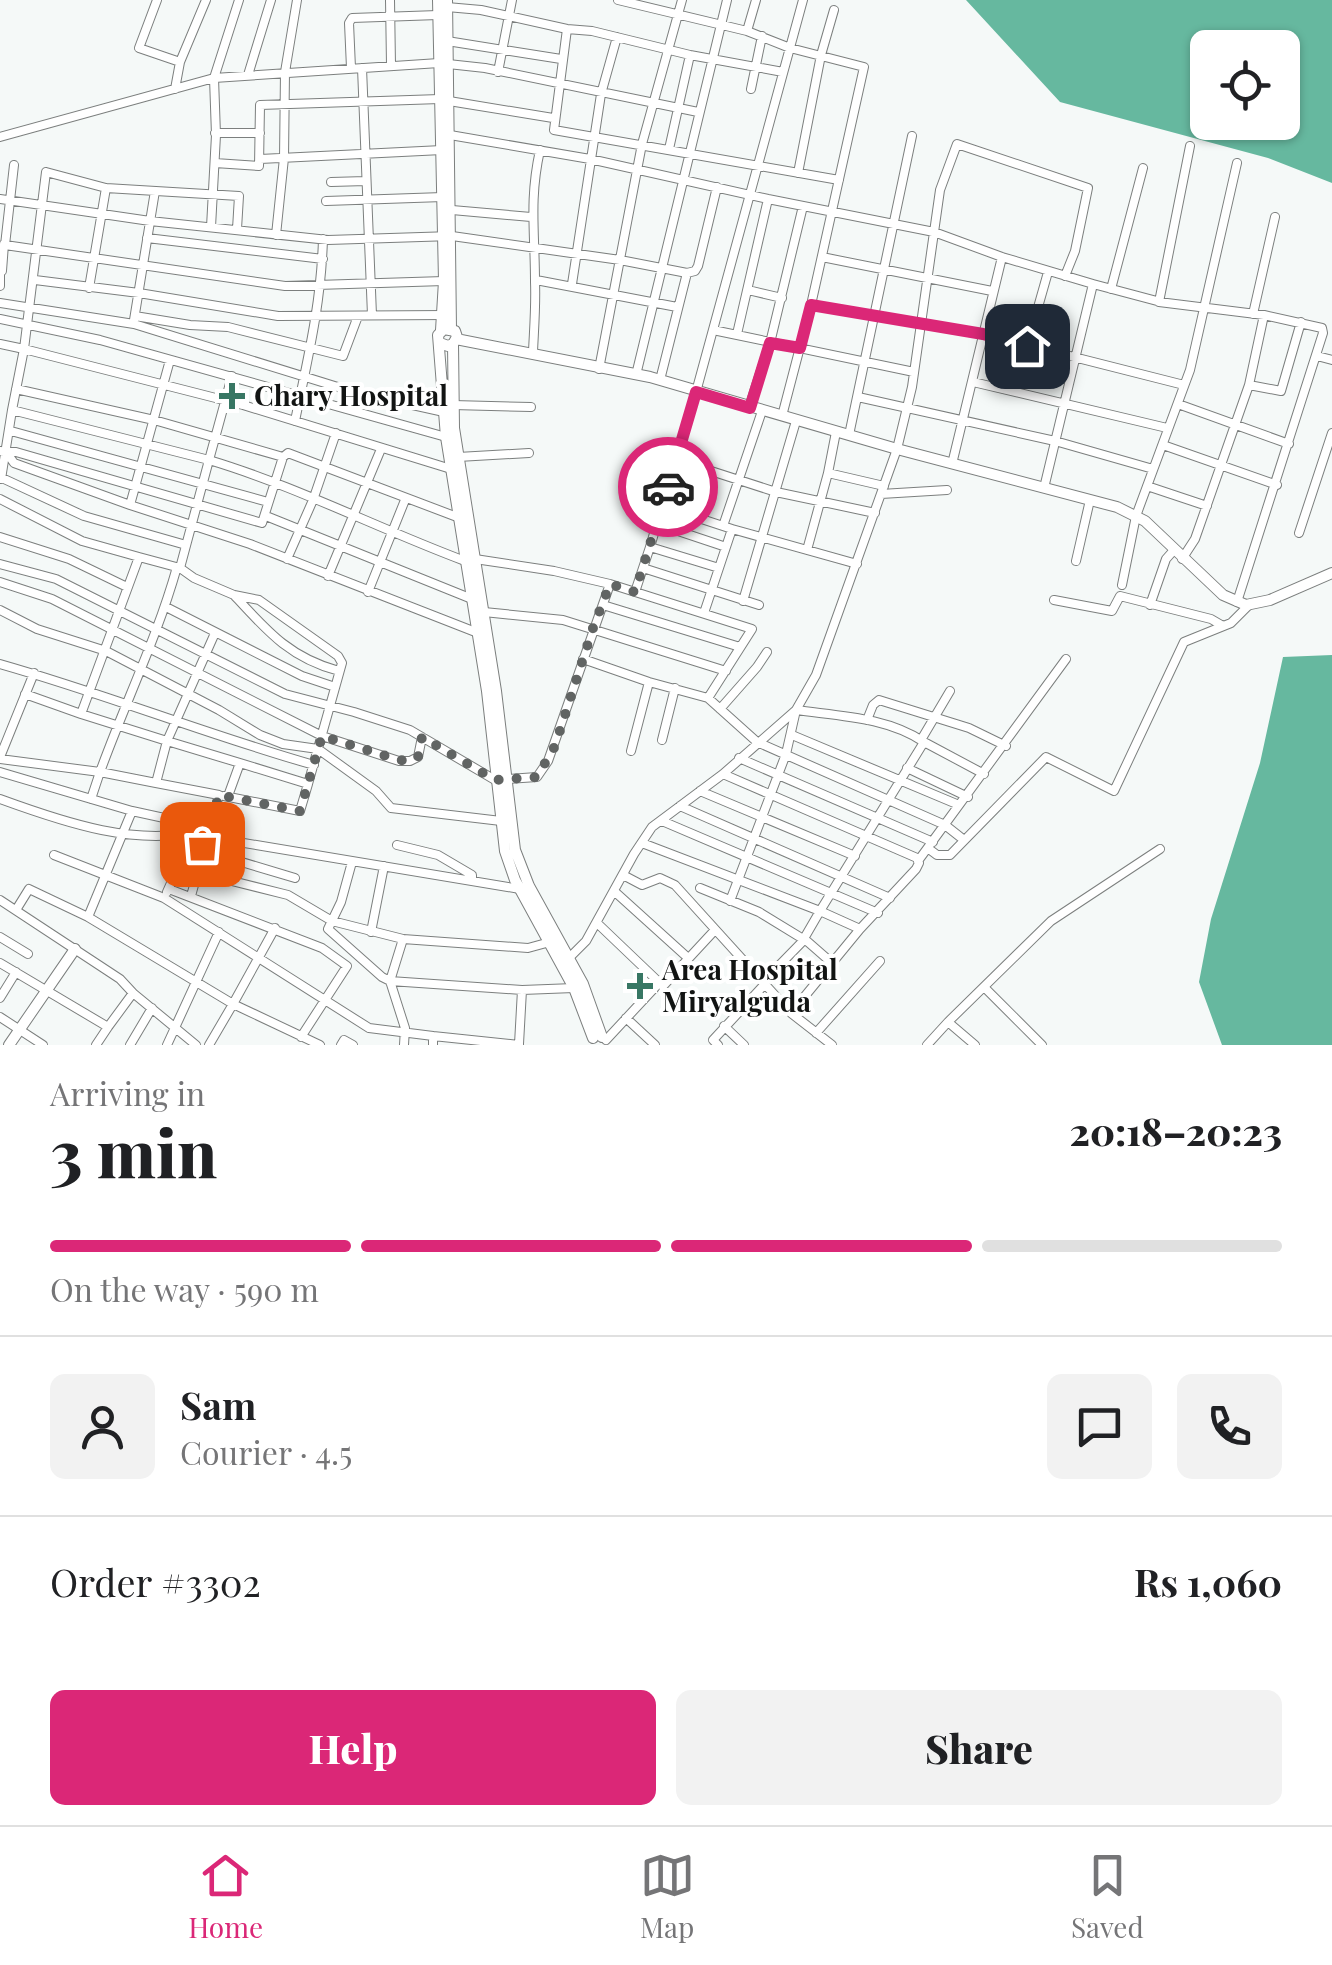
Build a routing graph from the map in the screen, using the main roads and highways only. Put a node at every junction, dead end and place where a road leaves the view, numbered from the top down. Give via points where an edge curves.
1 (442, 6) edge
2 (444, 63) junction
3 (444, 100) junction
4 (447, 236) junction
5 (446, 315) junction
6 (451, 336) junction
7 (448, 408) junction
8 (470, 560) junction
9 (1332, 573) edge
10 (503, 781) junction
11 (75, 949) road end
12 (566, 961) junction
13 (596, 1042) edge
14 (10, 1045) edge

1 - 2 main road
1 - 2 main road
2 - 3 main road
3 - 4 main road
3 - 4 main road via 452,210
4 - 5 main road
4 - 5 main road
5 - 6 main road
6 - 7 main road
6 - 7 main road via 438,335
6 - 9 main road via 660,380 1117,507 1145,521 1223,595 1244,603 1270,600
7 - 8 main road
7 - 8 main road via 457,517
8 - 10 main road
8 - 10 main road via 484,612
10 - 12 main road via 517,858
10 - 12 main road via 507,861
11 - 14 main road
12 - 13 main road
12 - 13 main road

